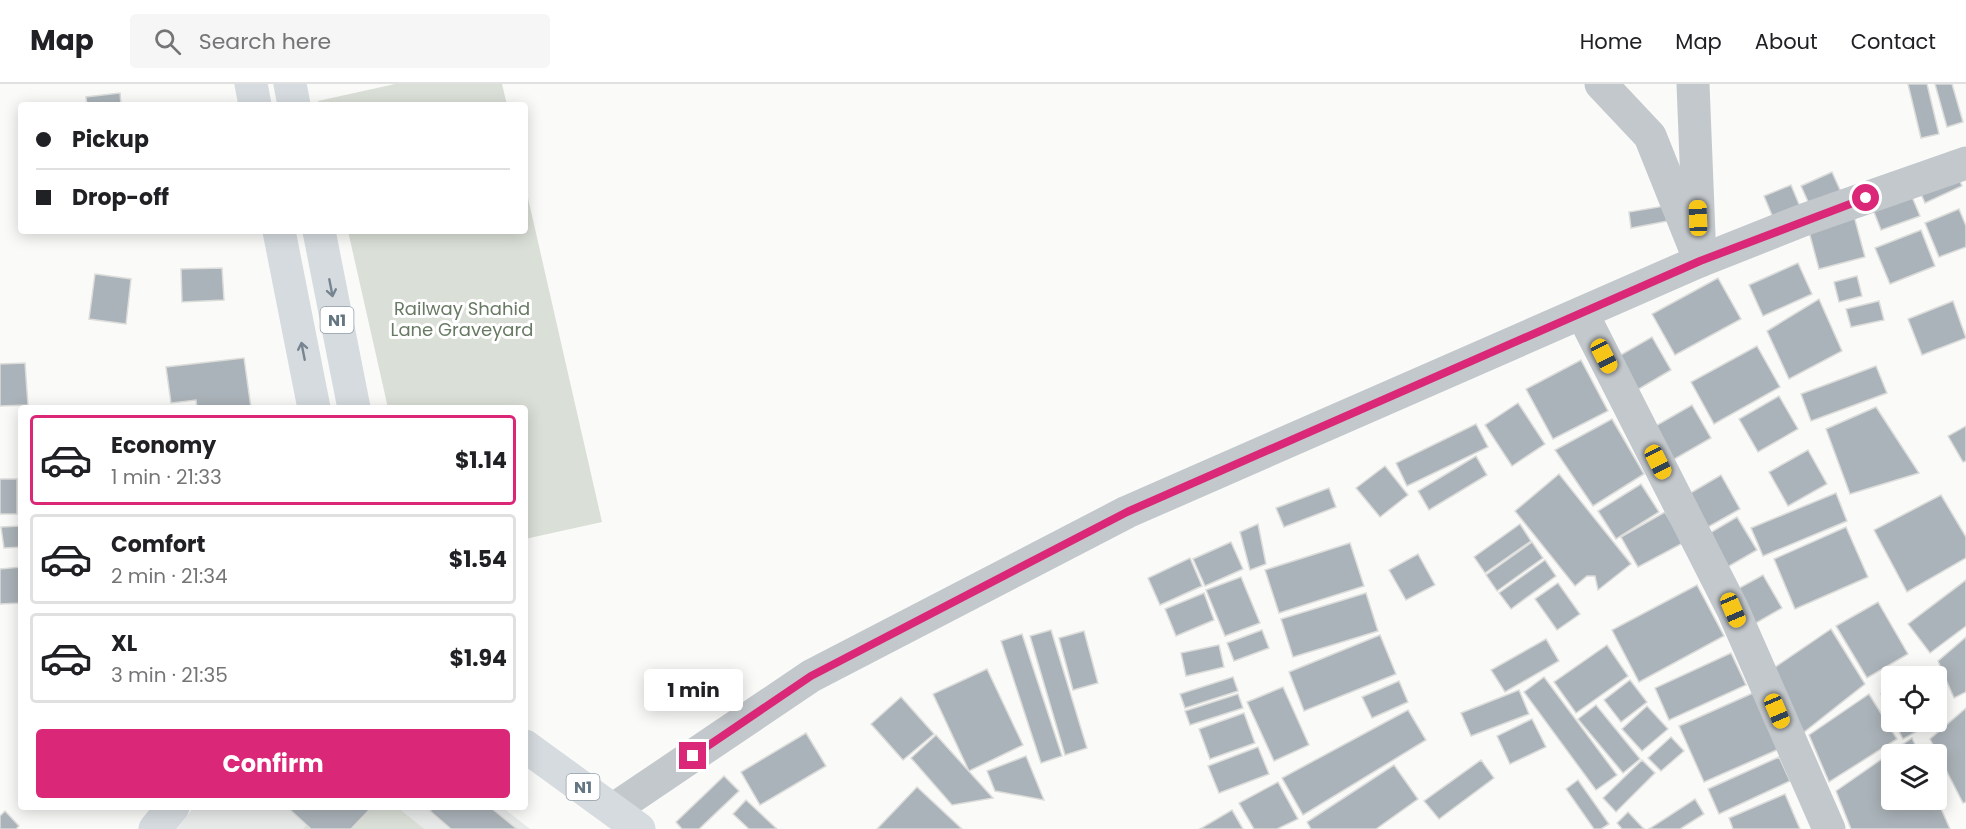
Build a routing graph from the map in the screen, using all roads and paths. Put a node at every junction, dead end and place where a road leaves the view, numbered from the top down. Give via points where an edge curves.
1 (250, 84) edge
2 (290, 84) edge
3 (1601, 84) edge
4 (1693, 84) edge
5 (254, 102) edge
6 (293, 102) edge
7 (1966, 163) edge
8 (280, 234) edge
9 (320, 234) edge
10 (1700, 261) junction
11 (1582, 313) junction
12 (313, 405) edge
13 (353, 405) edge
14 (528, 748) edge
15 (171, 810) edge
16 (626, 819) edge
17 (155, 829) edge
18 (1829, 829) edge

1 - 5 main road
2 - 6 main road
3 - 10 street via 1650,136
4 - 10 street
7 - 10 street
12 -> 8 main road, N1
9 -> 13 main road, N1
10 - 11 street
11 - 16 street via 1127,512 811,676
11 - 18 street via 1733,610
14 - 16 main road, N1
15 - 17 main road

